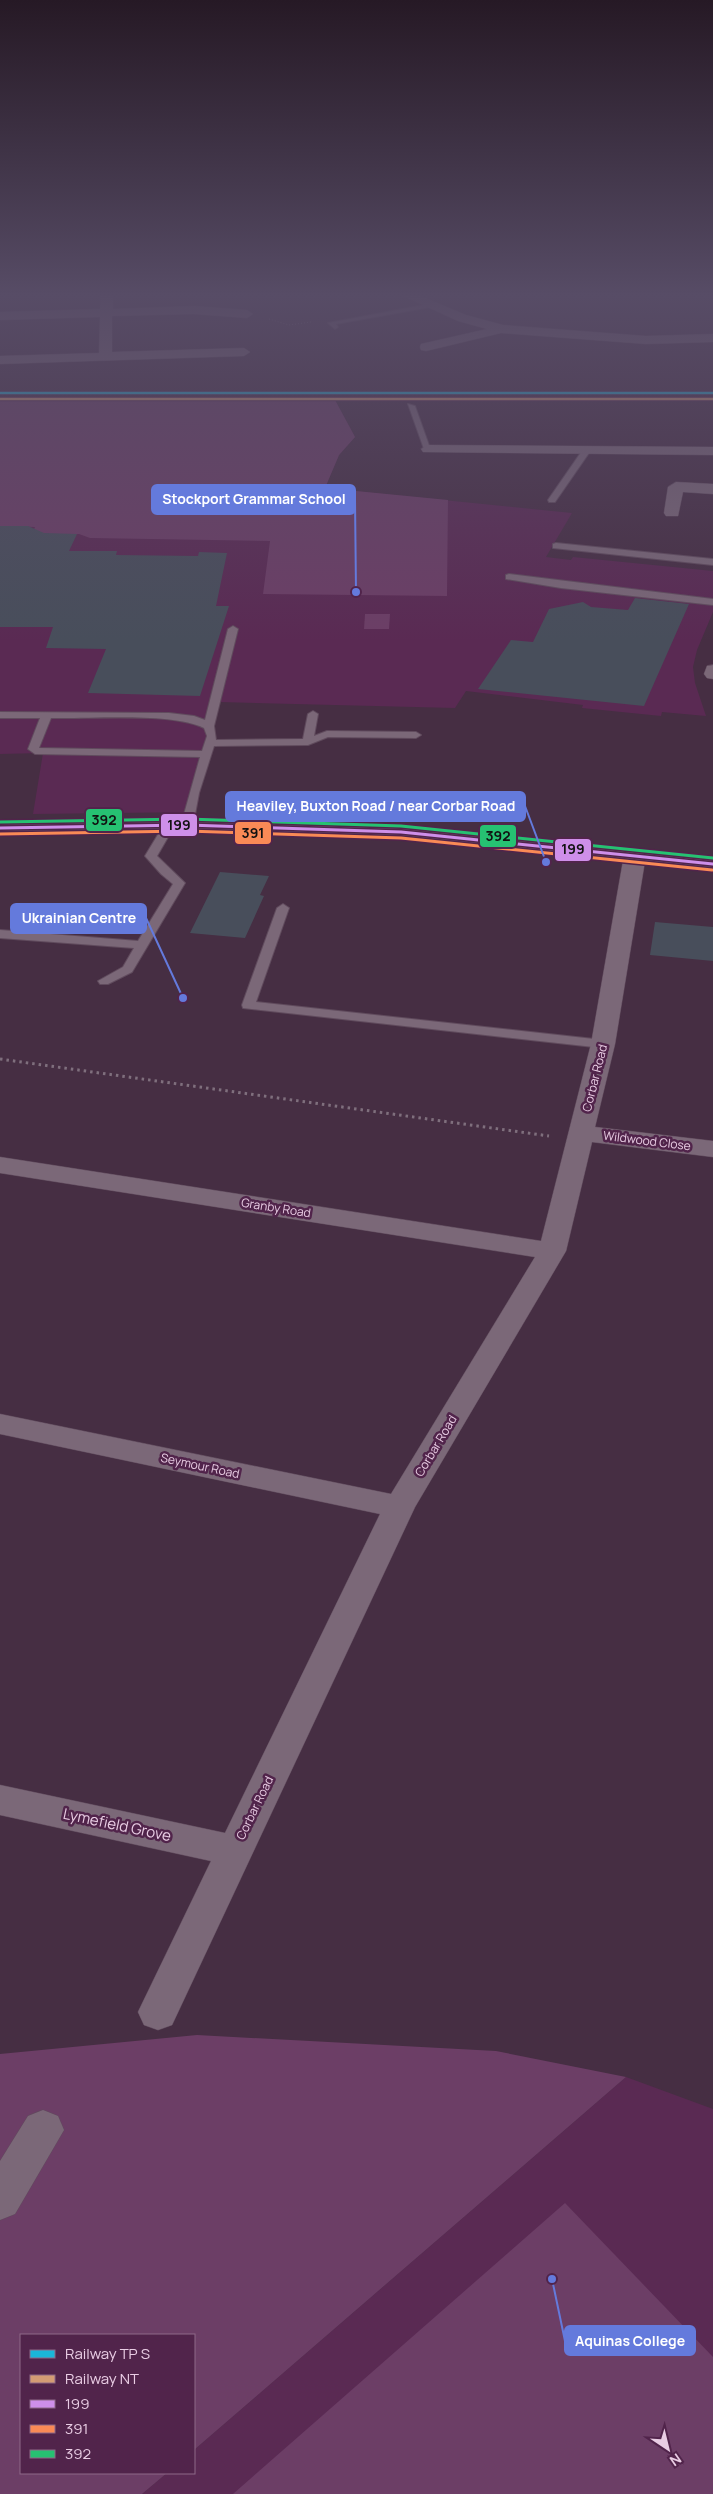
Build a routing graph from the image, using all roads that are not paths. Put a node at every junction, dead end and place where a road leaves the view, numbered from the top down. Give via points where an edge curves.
1 (413, 408) edge
2 (428, 449) joint
3 (588, 450) junction
4 (713, 450) edge
5 (674, 471) junction
6 (713, 489) edge
7 (552, 500) dead end
8 (672, 513) dead end
9 (556, 546) dead end
10 (713, 562) edge
11 (509, 576) dead end
12 (713, 602) edge
13 (233, 629) dead end
14 (713, 670) edge
15 (713, 674) edge
16 (313, 714) dead end
17 (0, 715) edge
18 (47, 715) junction
19 (209, 726) junction
20 (416, 735) dead end
21 (308, 742) junction
22 (209, 743) junction
23 (205, 754) junction
24 (178, 825) junction
25 (0, 828) edge
26 (635, 855) junction
27 (713, 864) edge
28 (283, 908) dead end
29 (0, 934) edge
30 (140, 945) junction
31 (104, 981) dead end
32 (604, 1044) junction
33 (580, 1137) junction
34 (713, 1149) edge
35 (0, 1165) edge
36 (552, 1251) junction
37 (0, 1424) edge
38 (399, 1507) junction
39 (0, 1800) edge
40 (234, 1850) junction
41 (158, 2012) dead end
42 (43, 2130) dead end
43 (0, 2199) edge

1 - 2 lane
2 - 3 street
3 - 5 street
3 - 7 lane
4 - 5 street
5 - 6 street
5 - 8 street
9 - 10 lane
11 - 12 lane
13 - 19 lane
14 - 15 street
16 - 21 lane
17 - 18 lane
18 - 19 lane via 169,716 194,718
18 - 23 lane via 33,749 35,751
19 - 22 lane via 212,736
20 - 21 lane via 327,734
21 - 22 lane
22 - 23 lane
23 - 24 lane
24 - 25 highway
24 - 26 highway via 401,832
24 - 30 lane via 151,856 179,883
26 - 27 highway
26 - 32 street, Corbar Road
28 - 32 lane via 248,1005
29 - 30 lane
30 - 31 lane via 128,969
32 - 33 street, Corbar Road
33 - 34 street, Wildwood Close
33 - 36 street, Corbar Road
35 - 36 street, Granby Road
36 - 38 street, Corbar Road
37 - 38 street, Seymour Road
38 - 40 street, Corbar Road
39 - 40 street, Lymefield Grove
40 - 41 street, Corbar Road
42 - 43 street

